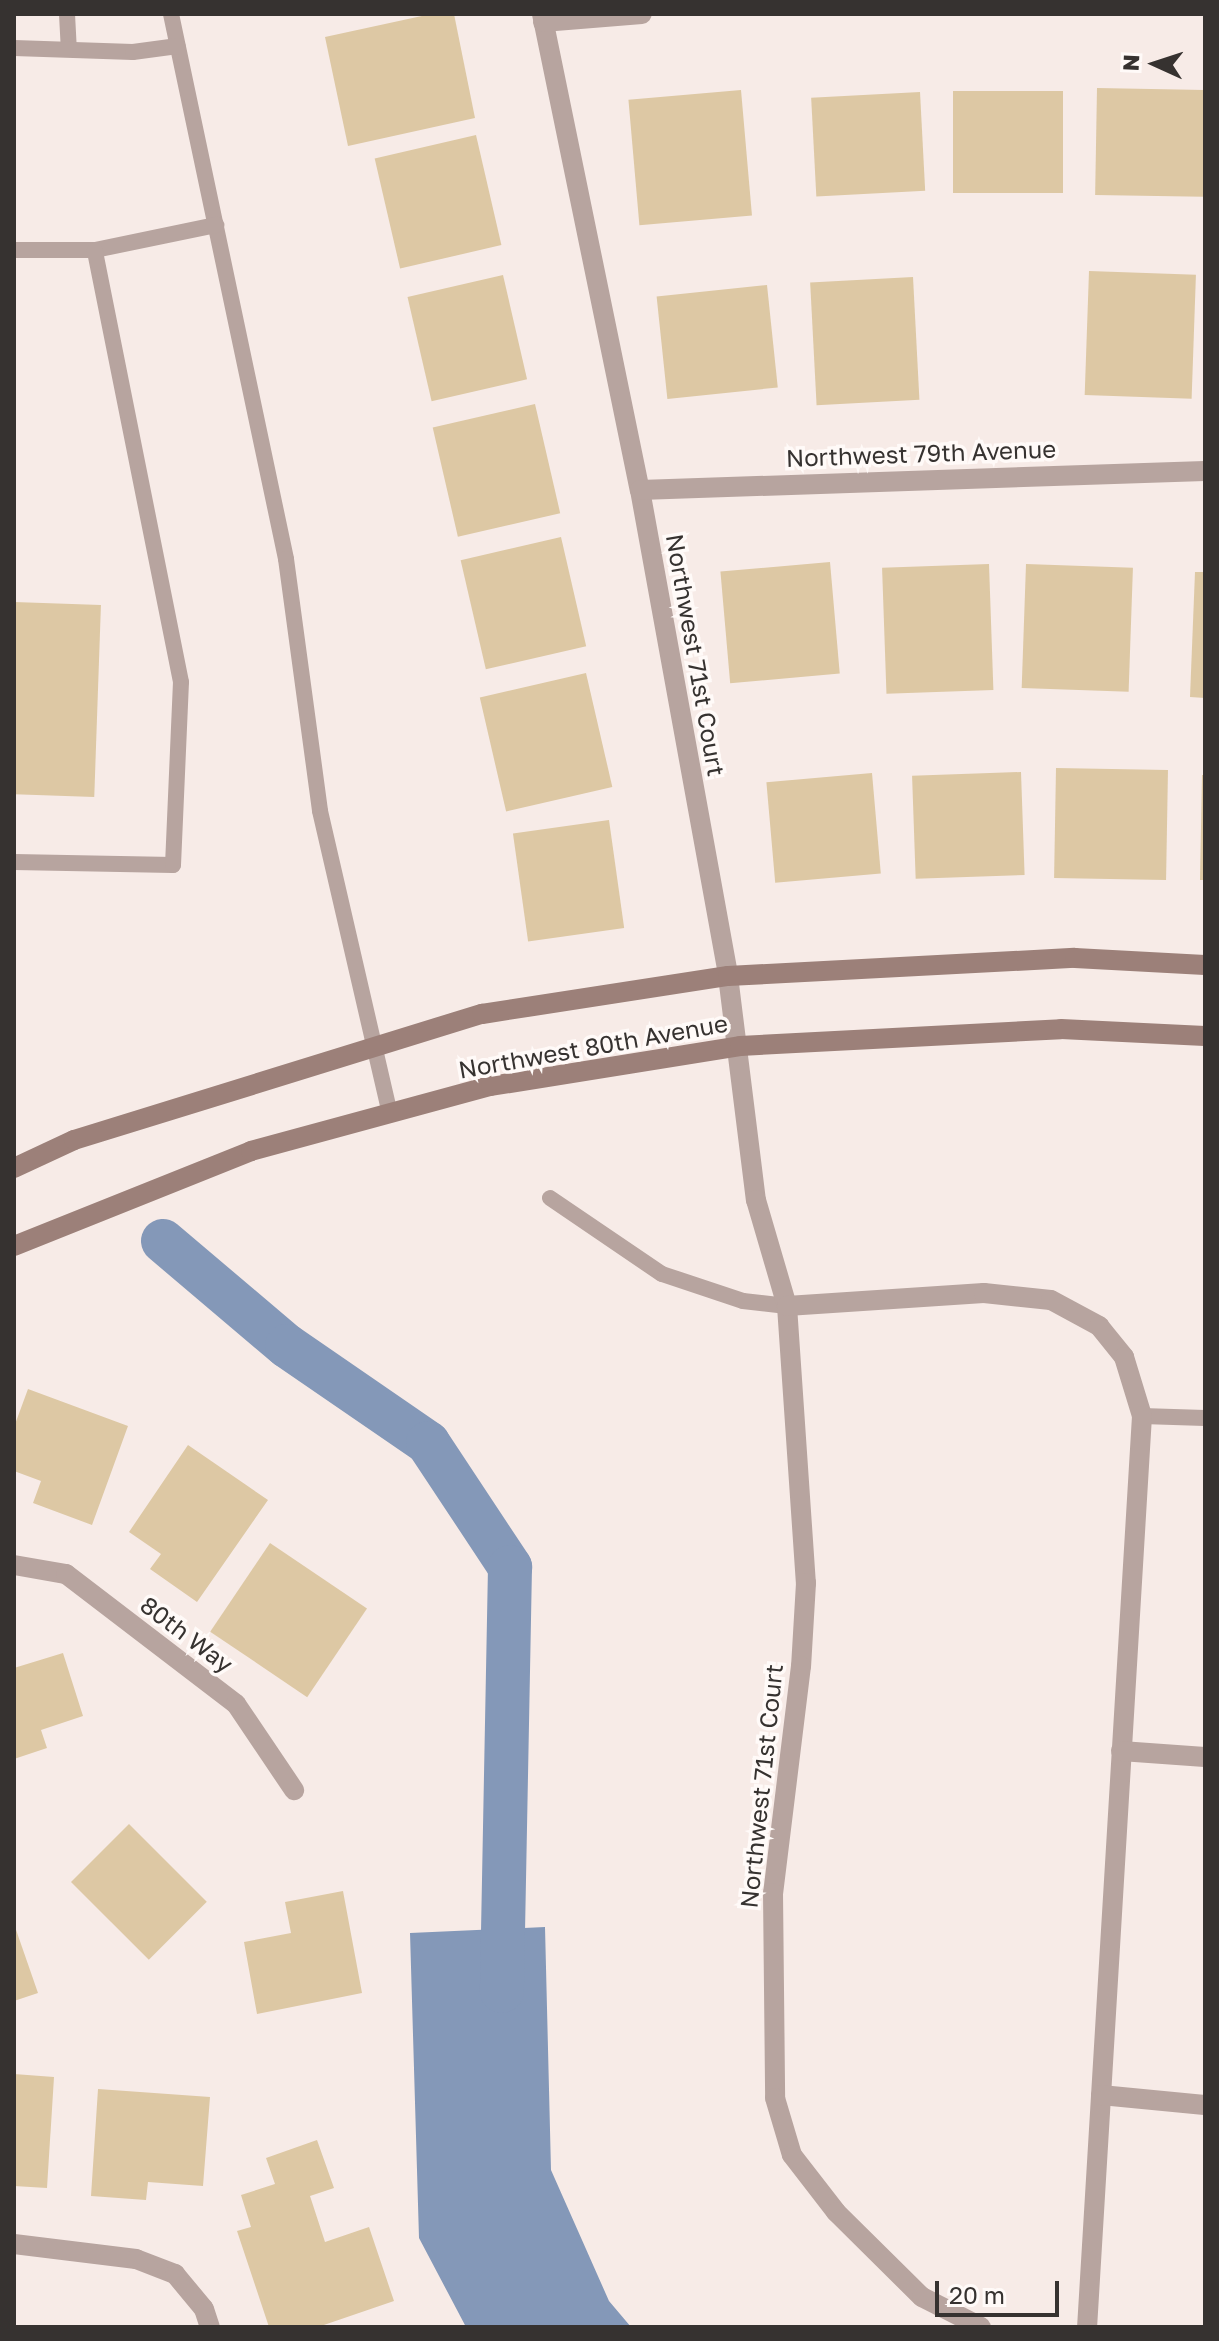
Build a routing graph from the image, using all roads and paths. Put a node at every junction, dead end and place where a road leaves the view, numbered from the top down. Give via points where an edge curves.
1 (67, 14) edge
2 (171, 14) edge
3 (642, 14) edge
4 (542, 18) edge
5 (178, 46) junction
6 (14, 48) edge
7 (69, 49) junction
8 (216, 225) junction
9 (14, 250) edge
10 (95, 250) junction
11 (1205, 471) edge
12 (640, 490) junction
13 (14, 862) edge
14 (1205, 965) edge
15 (728, 976) junction
16 (1205, 1036) edge
17 (740, 1046) junction
18 (373, 1047) junction
19 (390, 1114) junction
20 (14, 1168) edge
21 (550, 1198) dead end
22 (14, 1246) edge
23 (787, 1306) junction
24 (1142, 1416) junction
25 (1205, 1418) edge
26 (14, 1565) edge
27 (1121, 1751) junction
28 (1205, 1757) edge
29 (294, 1790) dead end
30 (1101, 2095) junction
31 (1205, 2105) edge
32 (14, 2244) edge
33 (210, 2327) edge
34 (981, 2327) edge
35 (1087, 2327) edge

1 - 7 lane
2 - 5 lane
3 - 4 street
4 - 12 street, Northwest 71st Court
5 - 7 lane via 133,52
5 - 8 lane
6 - 7 lane
8 - 10 lane
8 - 18 lane via 286,559 320,811
9 - 10 lane
10 - 13 lane via 181,682 173,865
11 - 12 street, Northwest 79th Avenue
12 - 15 street, Northwest 71st Court
14 - 15 street, Northwest 80th Avenue via 1075,958
15 - 17 street, Northwest 71st Court
15 - 18 street, Northwest 80th Avenue via 482,1014
16 - 17 street, Northwest 80th Avenue via 1061,1029
17 - 19 street, Northwest 80th Avenue via 491,1086
17 - 23 street, Northwest 71st Court via 756,1200
18 - 19 lane
18 - 20 street, Northwest 80th Avenue via 74,1140
19 - 22 street, Northwest 80th Avenue via 251,1151
21 - 23 lane via 662,1274 728,1297
23 - 24 street via 984,1293 1051,1300 1099,1326 1124,1357
23 - 34 street, Northwest 71st Court via 806,1583 773,1893 775,2098 792,2155 836,2212 922,2297
24 - 25 lane
24 - 27 street
26 - 29 street, 80th Way via 66,1574 236,1704
27 - 28 street
27 - 30 street
30 - 31 street
30 - 35 street
32 - 33 street via 136,2259 175,2274 204,2309

